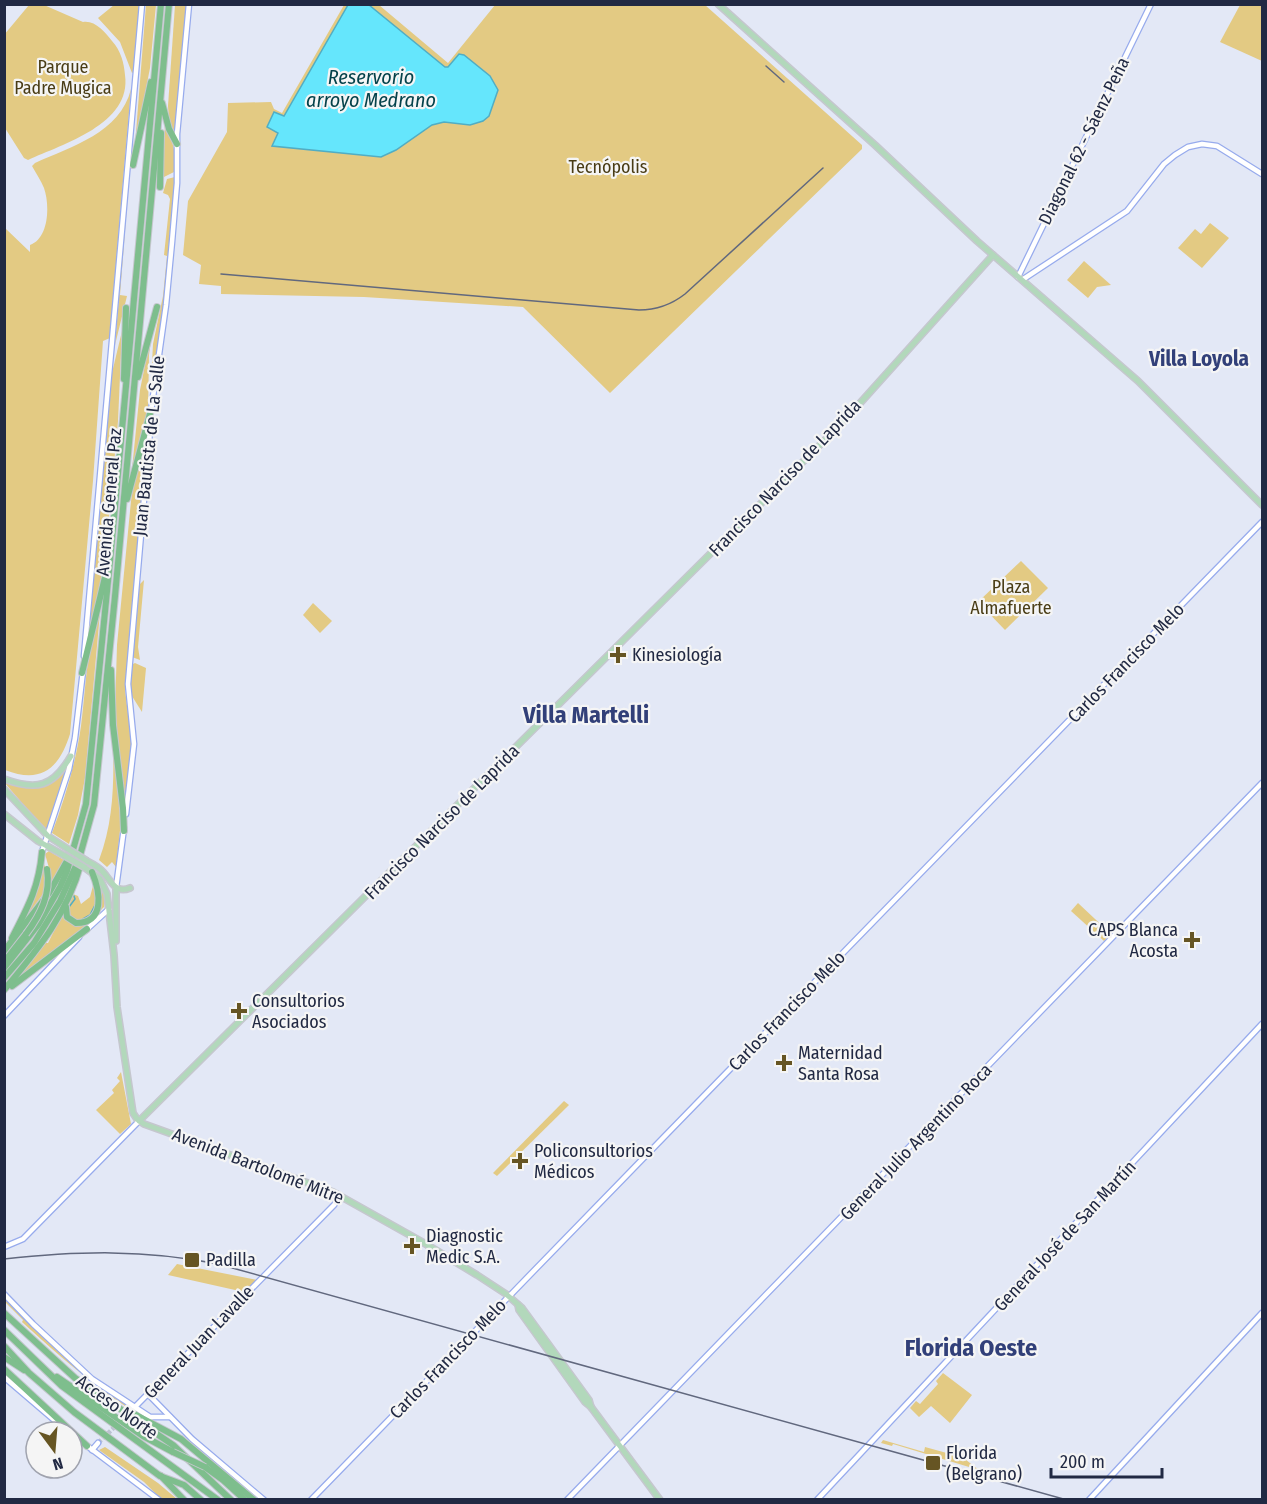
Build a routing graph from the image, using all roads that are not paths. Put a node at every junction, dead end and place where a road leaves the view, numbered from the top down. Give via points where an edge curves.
1 (142, 4) edge
2 (161, 4) edge
3 (169, 4) edge
4 (189, 4) edge
5 (718, 4) edge
6 (1151, 4) edge
7 (156, 61) junction
8 (161, 100) junction
9 (177, 144) junction
10 (133, 165) dead end
11 (1263, 174) edge
12 (160, 187) dead end
13 (993, 255) junction
14 (1020, 278) junction
15 (126, 308) dead end
16 (157, 308) dead end
17 (134, 392) junction
18 (125, 394) junction
19 (152, 410) junction
20 (1263, 505) edge
21 (1263, 522) edge
22 (122, 523) junction
23 (110, 561) junction
24 (111, 639) junction
25 (82, 673) junction
26 (71, 756) junction
27 (4, 779) edge
28 (1263, 783) edge
29 (4, 789) edge
30 (4, 814) edge
31 (88, 830) junction
32 (123, 831) junction
33 (48, 836) junction
34 (43, 849) junction
35 (68, 852) junction
36 (92, 872) junction
37 (105, 887) junction
38 (116, 888) junction
39 (130, 888) dead end
40 (112, 899) junction
41 (67, 903) junction
42 (109, 909) junction
43 (120, 909) junction
44 (87, 929) junction
45 (5, 951) edge
46 (114, 955) junction
47 (4, 962) edge
48 (4, 968) edge
49 (4, 978) edge
50 (4, 991) edge
51 (4, 1016) edge
52 (1263, 1024) edge
53 (139, 1121) junction
54 (340, 1196) junction
55 (4, 1246) edge
56 (4, 1294) edge
57 (509, 1296) junction
58 (4, 1313) edge
59 (1263, 1313) edge
60 (4, 1330) edge
61 (4, 1346) edge
62 (4, 1357) edge
63 (42, 1366) junction
64 (4, 1369) edge
65 (29, 1374) junction
66 (4, 1377) edge
67 (148, 1394) junction
68 (119, 1408) junction
69 (133, 1409) junction
70 (170, 1417) junction
71 (55, 1420) edge
72 (98, 1443) tunnel mouth
73 (84, 1444) edge
74 (620, 1446) junction
75 (89, 1448) junction
76 (160, 1476) junction
77 (159, 1500) edge
78 (184, 1500) edge
79 (201, 1500) edge
80 (218, 1500) edge
81 (231, 1500) edge
82 (245, 1500) edge
83 (254, 1500) edge
84 (264, 1500) edge
85 (311, 1500) edge
86 (567, 1500) edge
87 (660, 1500) edge
88 (817, 1500) edge
89 (1089, 1500) edge

1 - 25 street, Avenida General Paz
2 - 7 highway, Avenida General Paz
3 - 8 highway, Avenida General Paz
4 - 9 street, Juan Bautista de La Salle
5 - 13 main road
6 - 14 street, Diagonal 62 - Sáenz Peña
7 - 10 highway
7 - 18 highway, Avenida General Paz
8 - 9 highway
8 - 12 highway
8 - 17 highway, Avenida General Paz
9 - 19 street, Juan Bautista de La Salle via 166,305
11 - 14 street via 1217,146 1188,147 1164,164 1127,212
13 - 14 main road
13 - 53 main road, Francisco Narciso de Laprida via 843,422
14 - 20 main road via 1138,381
15 - 18 highway
16 - 17 highway
17 - 22 highway, Avenida General Paz
18 - 23 highway, Avenida General Paz
19 - 22 highway
19 - 32 street, Juan Bautista de La Salle via 128,684 134,744
21 - 57 street, Carlos Francisco Melo
22 - 24 highway, Avenida General Paz
23 - 25 highway
23 - 35 highway, Avenida General Paz via 88,785 83,815
24 - 31 highway, Avenida General Paz via 98,774
24 - 32 highway via 113,725
25 - 26 street, Avenida General Paz
26 - 27 main road via 57,775 44,784 25,786
26 - 33 street, Avenida General Paz
28 - 74 street, General Julio Argentino Roca
29 - 33 main road
30 - 34 main road
31 - 41 highway
31 - 49 highway, Avenida General Paz via 53,914
32 - 38 street, Juan Bautista de La Salle
33 - 34 street, Avenida General Paz
33 - 35 main road
34 - 35 main road
34 - 45 highway via 36,889
34 - 47 highway, bridge via 48,884 44,905
35 - 36 main road, bridge
35 - 38 main road, bridge via 101,870
35 - 45 highway, Avenida General Paz via 49,893
35 - 48 highway, Avenida General Paz via 67,871 46,912
36 - 37 main road
36 - 41 highway via 100,897 94,914 84,922 74,923 67,916
37 - 40 main road
37 - 42 main road
38 - 39 main road
38 - 40 main road, Juan Bautista de La Salle
38 - 43 main road, Juan Bautista de La Salle
40 - 42 main road, Juan Bautista de La Salle
40 - 43 main road
41 - 50 highway via 37,951
42 - 43 main road
42 - 44 street
42 - 46 main road
43 - 46 main road
44 - 50 highway
44 - 51 street
46 - 53 main road via 117,1014 134,1113
52 - 88 street, General José de San Martín
53 - 54 main road, Avenida Bartolomé Mitre
53 - 55 street, Francisco Narciso de Laprida via 23,1239
54 - 57 main road, Avenida Bartolomé Mitre
54 - 67 street, General Juan Lavalle
56 - 69 street via 81,1369
57 - 74 main road, Avenida Bartolomé Mitre
57 - 85 street, Carlos Francisco Melo
58 - 68 highway via 75,1378
59 - 89 street
60 - 63 highway, Acceso Norte
61 - 65 highway, Acceso Norte
62 - 65 highway
63 - 80 highway, Acceso Norte via 90,1408
63 - 82 highway, bridge via 137,1432 205,1467
64 - 75 highway
65 - 76 highway, Acceso Norte
66 - 71 street
67 - 69 street, General Juan Lavalle
67 - 70 street
68 - 81 highway via 173,1444
68 - 83 highway via 181,1439
69 - 70 street via 152,1418
70 - 84 street
72 - 75 street
73 - 75 street
74 - 86 street, General Julio Argentino Roca
74 - 87 main road, Avenida Bartolomé Mitre
75 - 77 street
76 - 78 highway
76 - 79 highway, Acceso Norte via 184,1485

